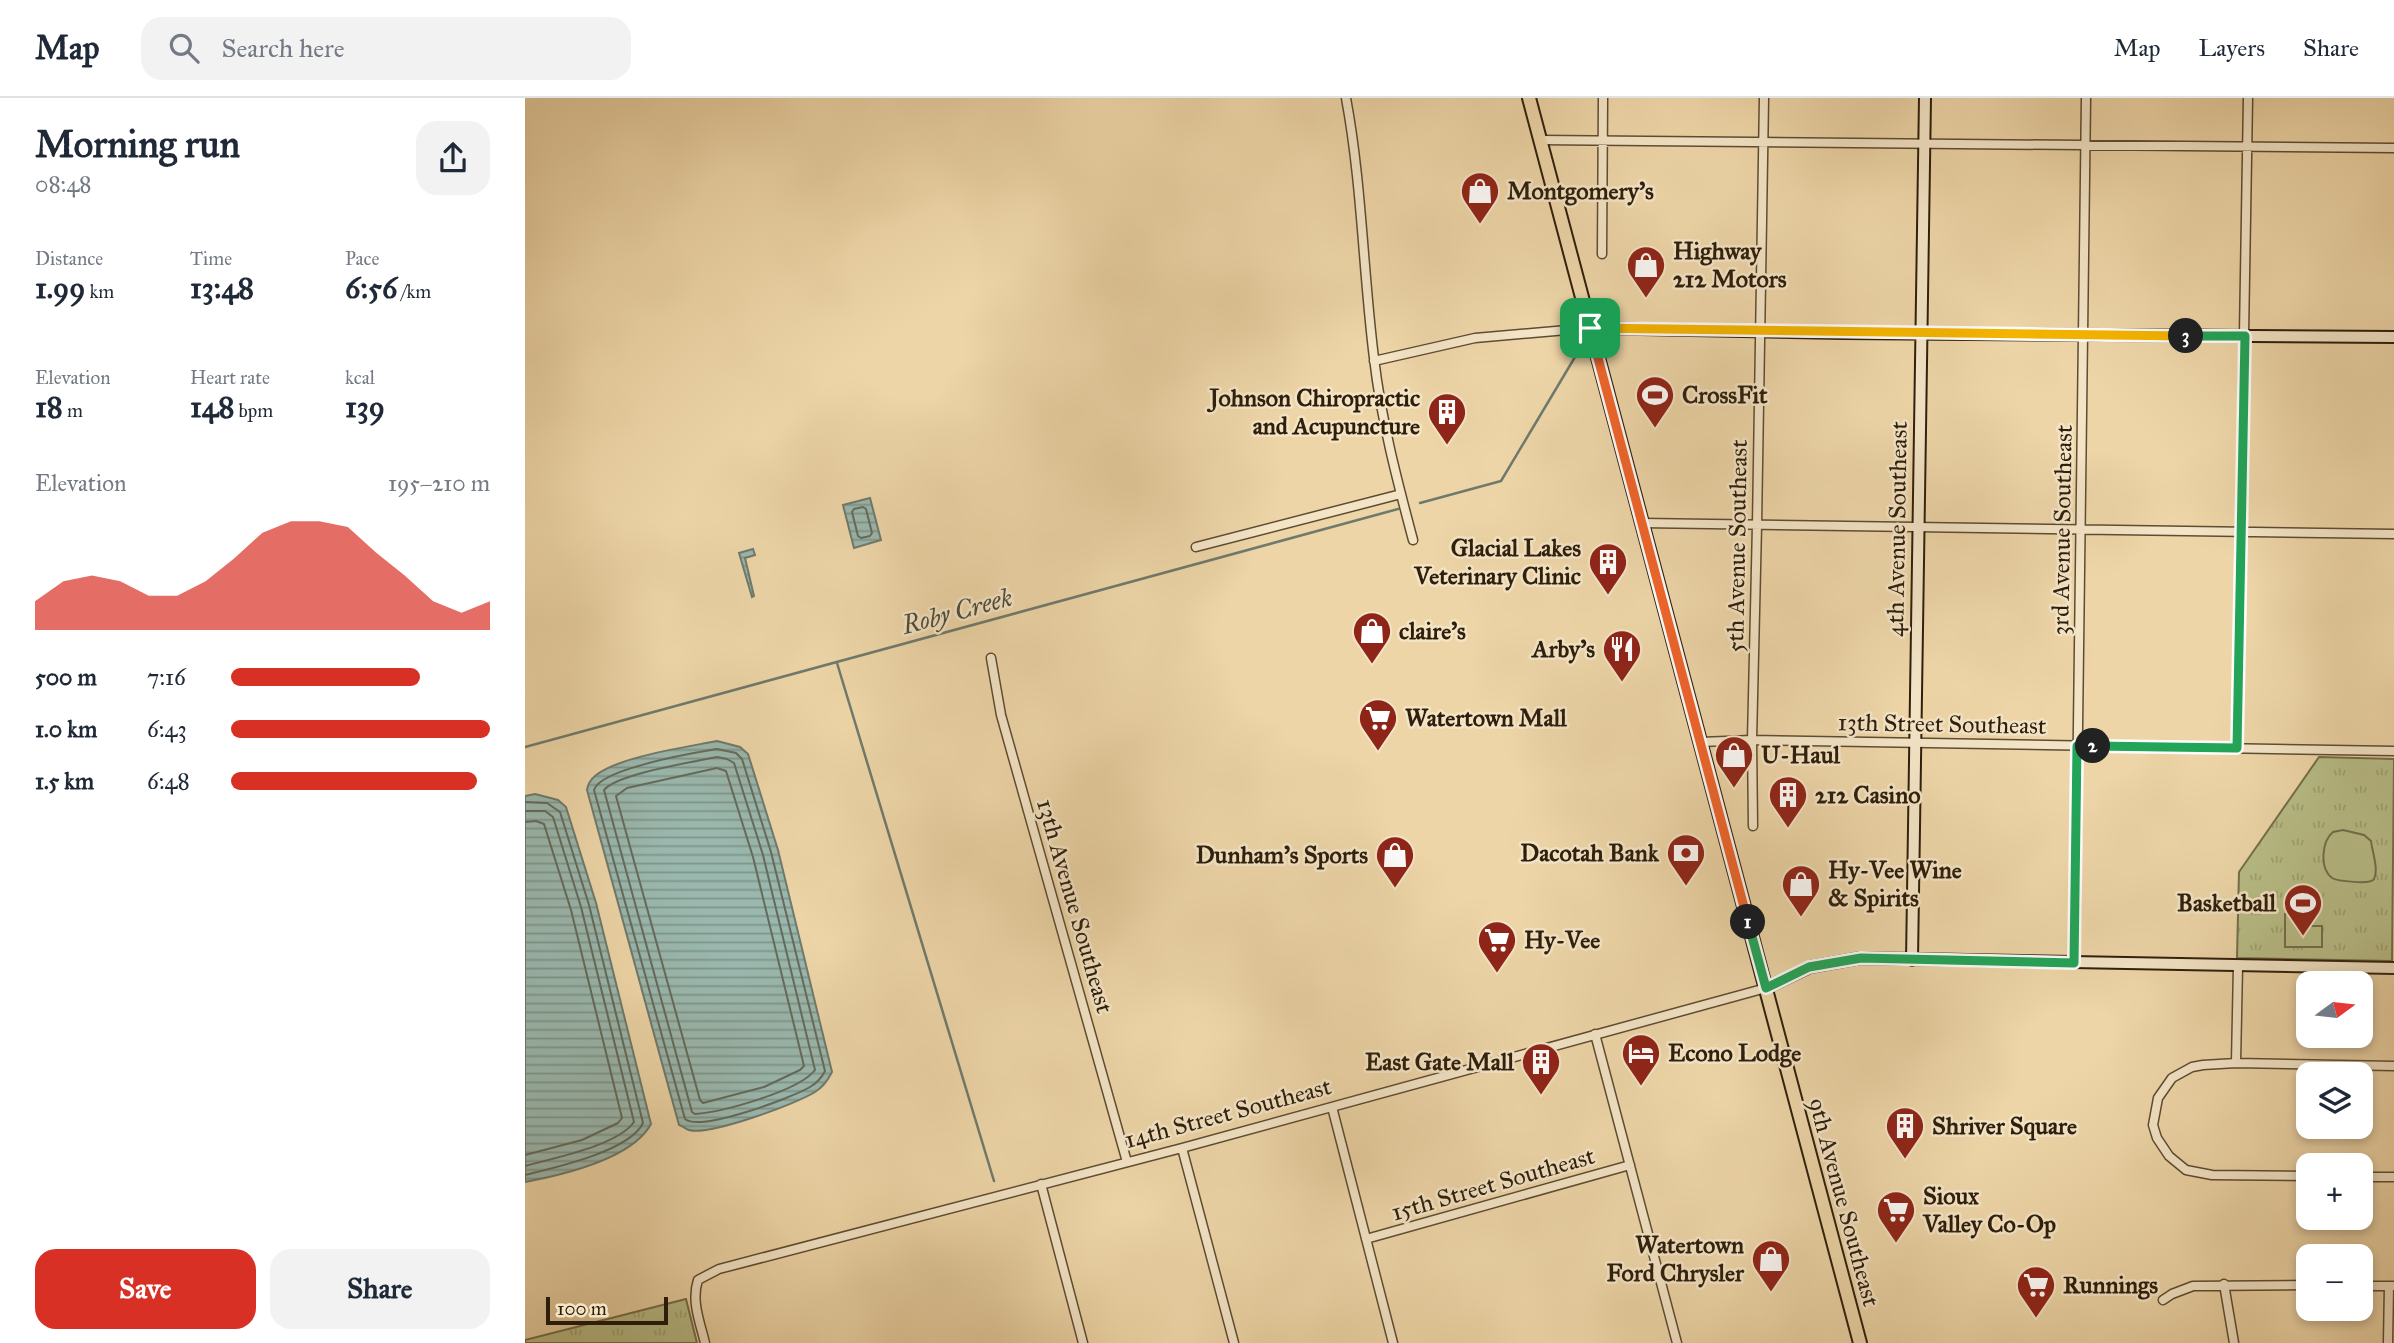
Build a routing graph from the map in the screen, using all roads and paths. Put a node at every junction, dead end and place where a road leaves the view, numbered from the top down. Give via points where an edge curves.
1 (1346, 98) edge
2 (1529, 98) edge
3 (1603, 98) edge
4 (1764, 98) edge
5 (1925, 98) edge
6 (2086, 98) edge
7 (2248, 98) edge
8 (1540, 140) junction
9 (1602, 140) junction
10 (1763, 141) junction
11 (1924, 143) junction
12 (2086, 145) junction
13 (2248, 146) junction
14 (2394, 148) edge
15 (1602, 254) dead end
16 (1590, 328) junction
17 (1760, 331) junction
18 (1921, 333) junction
19 (2084, 334) junction
20 (2245, 336) junction
21 (2394, 337) edge
22 (1374, 361) junction
23 (1401, 494) junction
24 (1642, 523) junction
25 (1757, 525) junction
26 (1919, 526) junction
27 (2081, 529) junction
28 (2241, 532) junction
29 (2394, 534) edge
30 (1413, 540) dead end
31 (1196, 547) dead end
32 (991, 658) dead end
33 (1752, 740) junction
34 (1700, 742) junction
35 (1916, 743) junction
36 (2077, 746) junction
37 (2237, 748) junction
38 (2394, 751) edge
39 (1753, 826) dead end
40 (1912, 960) junction
41 (2074, 963) junction
42 (2238, 966) junction
43 (2394, 968) edge
44 (1766, 988) junction
45 (1595, 1034) junction
46 (2236, 1063) junction
47 (2394, 1066) edge
48 (1332, 1107) junction
49 (1182, 1148) junction
50 (1128, 1162) junction
51 (1630, 1165) junction
52 (2296, 1176) edge
53 (2373, 1177) edge
54 (2394, 1177) edge
55 (1041, 1184) junction
56 (1366, 1239) junction
57 (2224, 1284) junction
58 (2296, 1285) edge
59 (2373, 1286) edge
60 (2392, 1286) edge
61 (2163, 1300) dead end
62 (705, 1343) edge
63 (1083, 1343) edge
64 (1234, 1343) edge
65 (1393, 1343) edge
66 (1677, 1343) edge
67 (1860, 1343) edge
68 (2234, 1343) edge
69 (2388, 1343) edge

1 - 22 street via 1358,172
2 - 8 main road, 9th Avenue Southeast
3 - 9 street
4 - 10 street, 5th Avenue Southeast
5 - 11 street, 4th Avenue Southeast
6 - 12 street, 3rd Avenue Southeast
7 - 13 street
8 - 9 street
8 - 16 main road, 9th Avenue Southeast
9 - 10 street
9 - 15 street
10 - 11 street
10 - 17 street, 5th Avenue Southeast
11 - 12 street
11 - 18 street, 4th Avenue Southeast
12 - 13 street
12 - 19 street, 3rd Avenue Southeast
13 - 14 street
13 - 20 street
16 - 17 street
16 - 22 street via 1475,338
16 - 24 main road, 9th Avenue Southeast
17 - 18 street
17 - 25 street, 5th Avenue Southeast
18 - 19 street
18 - 26 street, 4th Avenue Southeast
19 - 20 street
19 - 27 street, 3rd Avenue Southeast
20 - 21 street
20 - 28 street
22 - 23 street
23 - 30 street
23 - 31 street
24 - 25 street
24 - 34 main road, 9th Avenue Southeast
25 - 26 street
25 - 33 street, 5th Avenue Southeast
26 - 27 street
26 - 35 street, 4th Avenue Southeast
27 - 28 street
27 - 36 street, 3rd Avenue Southeast
28 - 29 street
28 - 37 street
32 - 50 street, 13th Avenue Southeast via 1000,715
33 - 34 street, 13th Street Southeast
33 - 35 street, 13th Street Southeast
33 - 39 street, 5th Avenue Southeast
34 - 44 main road, 9th Avenue Southeast
35 - 36 street, 13th Street Southeast
35 - 40 street, 4th Avenue Southeast
36 - 37 street, 13th Street Southeast
36 - 41 street, 3rd Avenue Southeast
37 - 38 street, 13th Street Southeast
40 - 41 street, 14th Street Southeast
40 - 44 street, 14th Street Southeast via 1837,961
41 - 42 street, 14th Street Southeast
42 - 43 street, 14th Street Southeast
42 - 46 street
44 - 45 street, 14th Street Southeast
44 - 67 main road, 9th Avenue Southeast
45 - 48 street, 14th Street Southeast
45 - 51 street
46 - 47 street
46 - 52 street via 2203,1065 2172,1078 2154,1112 2157,1138 2177,1164 2198,1174
48 - 49 street, 14th Street Southeast
48 - 56 street
49 - 50 street, 14th Street Southeast
49 - 64 street
50 - 55 street, 14th Street Southeast
51 - 56 street, 15th Street Southeast
51 - 66 street
53 - 54 street
55 - 62 street, 14th Street Southeast via 719,1269 698,1280 695,1289
55 - 63 street
56 - 65 street
57 - 58 street
57 - 61 street via 2184,1288
57 - 68 street
59 - 60 street
60 - 69 street

